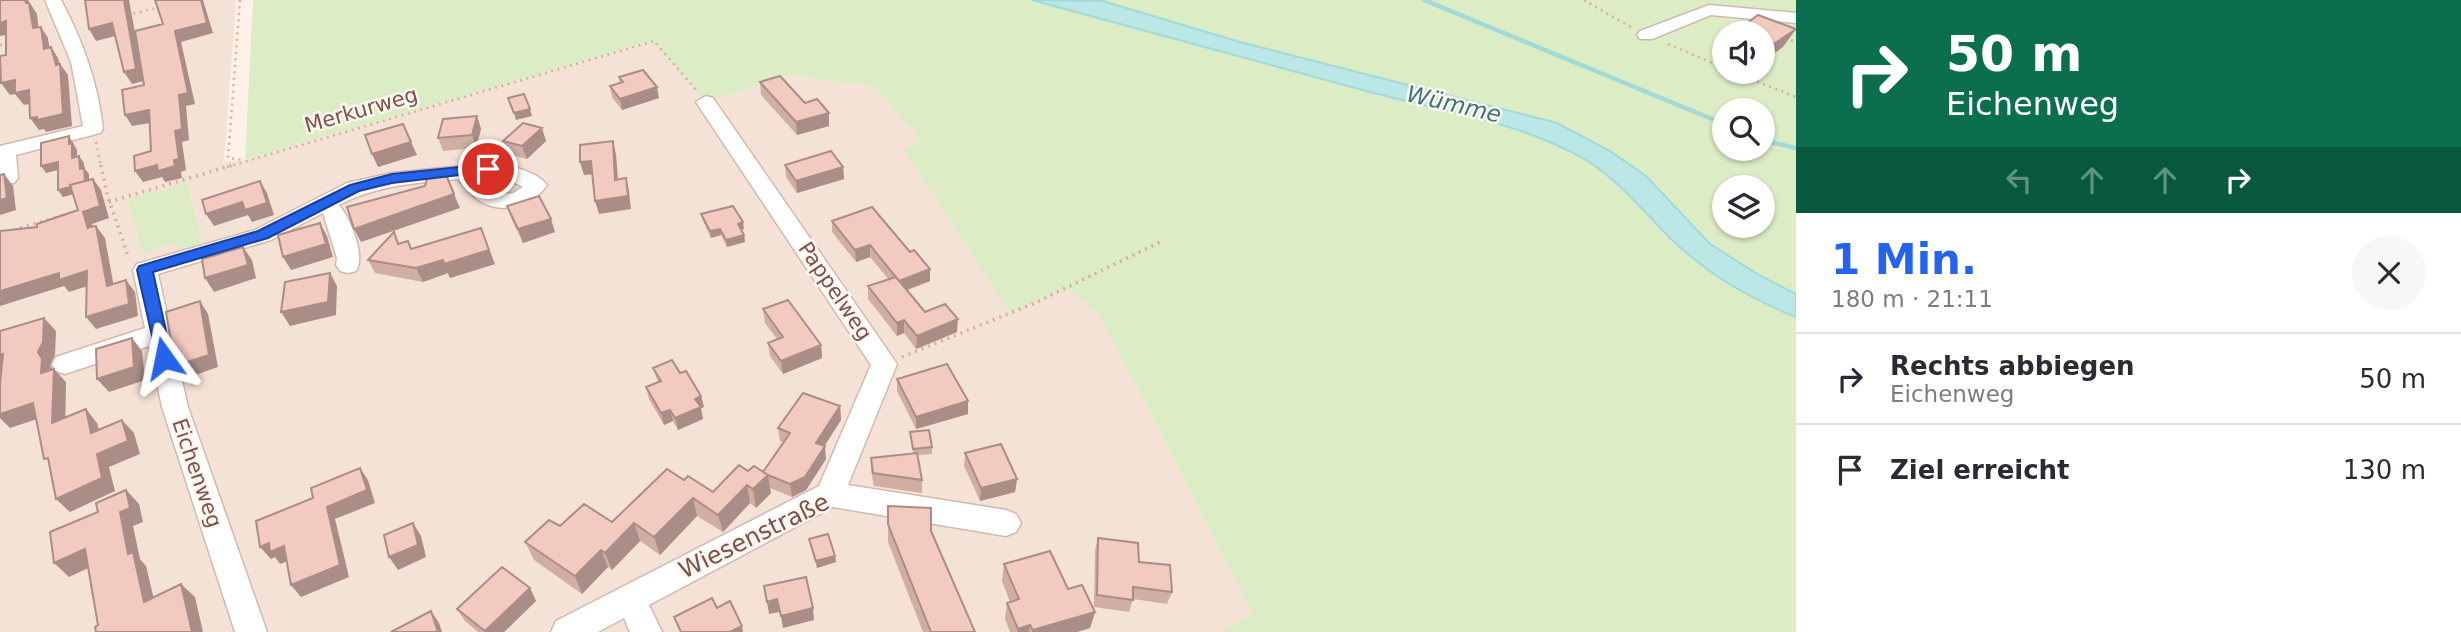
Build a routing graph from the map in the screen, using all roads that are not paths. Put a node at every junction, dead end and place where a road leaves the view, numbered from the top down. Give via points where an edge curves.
1 (53, 0) edge
2 (1753, 0) edge
3 (1796, 18) edge
4 (1646, 35) dead end
5 (706, 102) road end
6 (463, 172) dead end
7 (7, 178) edge
8 (326, 202) junction
9 (348, 265) dead end
10 (159, 333) junction
11 (65, 364) dead end
12 (830, 494) junction
13 (1006, 523) dead end
14 (630, 598) junction
15 (251, 632) edge
16 (567, 632) edge
17 (646, 632) edge

1 - 7 street via 69,30 92,109 93,129 6,151
2 - 3 street
3 - 4 street via 1709,10
5 - 12 street, Pappelweg via 884,364
6 - 8 street via 392,179 355,188
8 - 9 street via 334,212
8 - 10 street, Eichenweg via 263,235 145,270
10 - 11 street
10 - 15 street, Eichenweg via 175,407
12 - 13 street, Wiesenstraße
12 - 14 street, Wiesenstraße
14 - 16 street, Wiesenstraße
14 - 17 street

